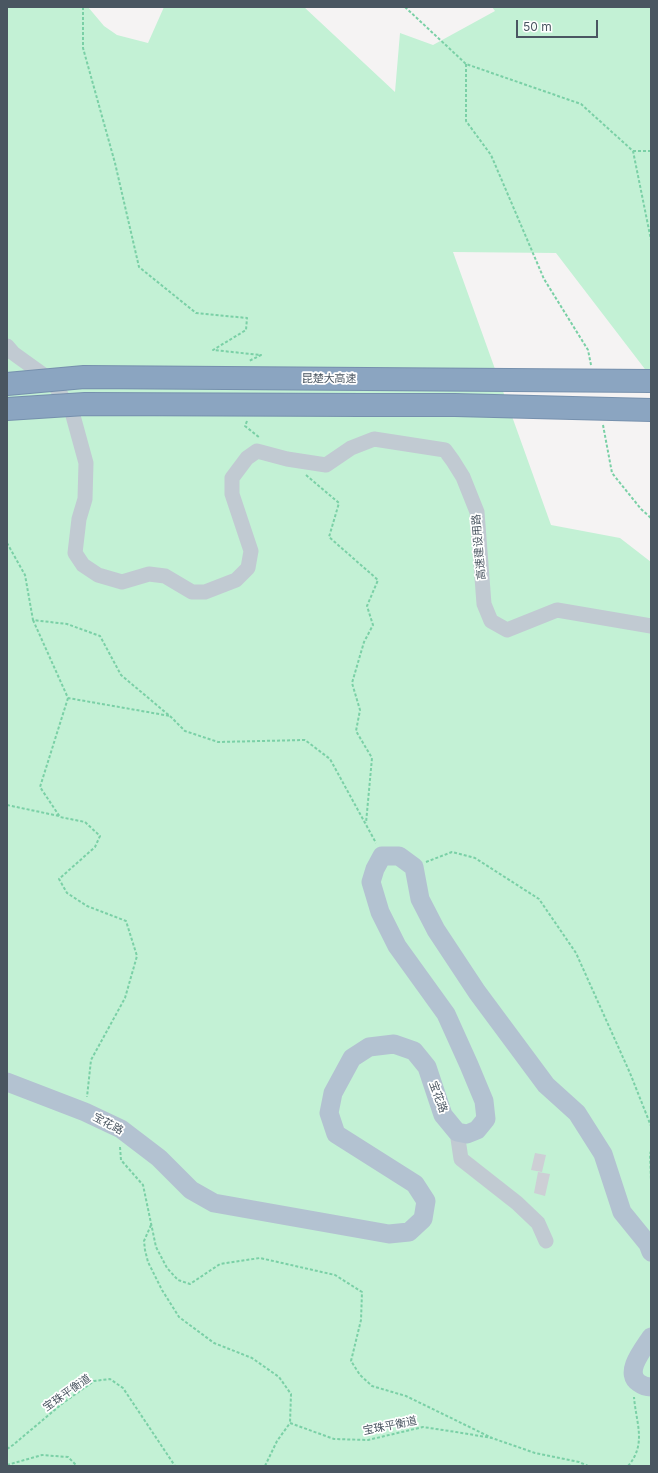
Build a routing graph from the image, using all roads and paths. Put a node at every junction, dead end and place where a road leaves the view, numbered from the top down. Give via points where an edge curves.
1 (405, 7) edge
2 (466, 64) junction
3 (633, 151) junction
4 (651, 151) edge
5 (651, 240) edge
6 (7, 346) edge
7 (591, 365) dead end
8 (651, 381) edge
9 (7, 384) edge
10 (7, 409) edge
11 (651, 410) edge
12 (601, 419) dead end
13 (651, 518) edge
14 (7, 543) edge
15 (33, 620) junction
16 (651, 626) edge
17 (68, 698) junction
18 (171, 716) junction
19 (7, 805) edge
20 (60, 816) junction
21 (382, 856) junction
22 (414, 867) junction
23 (7, 1082) edge
24 (85, 1112) junction
25 (651, 1126) edge
26 (456, 1132) junction
27 (126, 1134) junction
28 (651, 1151) edge
29 (651, 1181) edge
30 (152, 1224) junction
31 (546, 1241) dead end
32 (651, 1252) edge
33 (651, 1337) edge
34 (644, 1385) edge
35 (290, 1423) junction
36 (492, 1438) junction
37 (7, 1449) edge
38 (7, 1465) edge
39 (77, 1466) edge
40 (175, 1466) edge
41 (264, 1466) edge
42 (588, 1466) edge
43 (628, 1466) edge

1 - 2 path
2 - 3 path via 580,104
2 - 7 path via 466,121 491,155 544,279 588,350
3 - 4 path
3 - 5 path
6 - 16 street, 高速建设用路 via 52,381 72,412 86,463 85,499 79,519 75,553 83,565 98,575 122,582 149,574 165,576 192,592 205,592 236,580 248,568 251,550 232,494 232,478 247,458 258,451 326,465 351,448 374,440 444,450 453,461 463,477 477,512 484,604 491,621 507,630 557,610
8 - 9 highway, 昆楚大高速, bridge via 84,377
10 - 11 highway, bridge via 85,404 283,404
12 - 13 path via 612,473
14 - 15 path via 25,575
15 - 17 path
15 - 18 path via 67,624 100,636 121,675
17 - 18 path
17 - 20 path via 40,787
18 - 21 path via 186,731 218,742 306,740 330,759
19 - 20 path
20 - 24 path via 85,822 100,836 95,847 59,879 68,893 87,906 126,920 137,956 125,998 92,1060
21 - 22 main road via 399,856
21 - 26 main road via 371,882 380,912 397,946 446,1014 484,1102 486,1119 477,1130 466,1134
22 - 25 path via 452,852 475,858 539,899 576,952
22 - 32 main road via 420,899 436,930 477,992 546,1085 577,1113 604,1154 622,1212 648,1244
23 - 24 main road, 宝花路
24 - 27 main road, 宝花路 via 121,1129
26 - 27 main road, 宝花路 via 443,1115 427,1067 414,1051 388,1044 369,1047 352,1058 333,1093 328,1113 336,1134 415,1184 426,1201 423,1219 409,1232 389,1234 214,1203 191,1190 159,1158
26 - 31 street via 461,1159 538,1223
27 - 30 path via 120,1146 121,1160 143,1185
28 - 29 path
30 - 35 path via 144,1241 148,1262 179,1317 214,1343 252,1358 279,1377 291,1394
30 - 36 path via 156,1246 167,1268 178,1280 190,1284 220,1264 260,1258 335,1275 362,1292 361,1320 350,1361 360,1375 372,1386 406,1396
33 - 34 main road via 634,1363 634,1374
34 - 43 path via 634,1398 640,1440 637,1454
35 - 36 path, 宝珠平衡道 via 334,1439 368,1440 423,1427
35 - 41 path
36 - 42 path, 宝珠平衡道 via 535,1453
37 - 40 path, 宝珠平衡道 via 94,1381 110,1380 123,1388
38 - 39 path via 42,1455 68,1457

